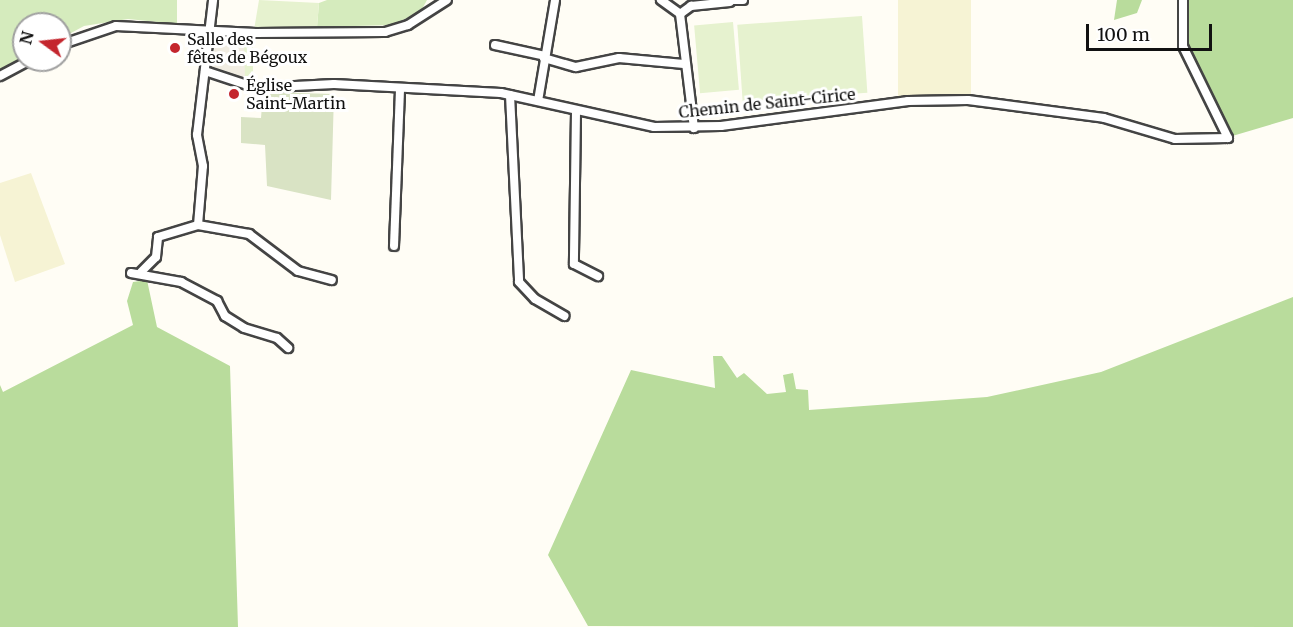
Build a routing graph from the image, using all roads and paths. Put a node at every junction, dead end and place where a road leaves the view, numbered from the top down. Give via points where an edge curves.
1 (213, 0) edge
2 (447, 0) edge
3 (555, 0) edge
4 (661, 0) edge
5 (743, 0) edge
6 (1183, 0) edge
7 (730, 1) edge
8 (681, 14) junction
9 (209, 32) junction
10 (72, 41) edge
11 (495, 45) dead end
12 (545, 57) junction
13 (684, 64) junction
14 (206, 71) junction
15 (400, 89) junction
16 (510, 95) junction
17 (538, 101) junction
18 (576, 112) junction
19 (694, 128) junction
20 (198, 225) junction
21 (394, 246) dead end
22 (141, 272) junction
23 (131, 273) dead end
24 (598, 276) dead end
25 (332, 280) dead end
26 (564, 315) dead end
27 (288, 348) dead end

1 - 9 street
2 - 9 street via 408,25 385,32
3 - 12 street
4 - 8 street
5 - 7 street
6 - 19 street, Chemin de Saint-Cirice via 1183,46 1228,138 1175,139 1104,118 968,100 908,101
7 - 8 street via 691,6
8 - 13 street
9 - 10 street via 116,26
9 - 14 street
11 - 12 street
12 - 13 street via 576,67 619,58
12 - 17 street
13 - 19 street
14 - 15 street, Chemin de Saint-Cirice via 256,88
14 - 20 street via 197,135 202,166
15 - 16 street, Chemin de Saint-Cirice
15 - 21 street
16 - 17 street, Chemin de Saint-Cirice
16 - 26 street via 519,282 535,299
17 - 18 street, Chemin de Saint-Cirice
18 - 19 street, Chemin de Saint-Cirice via 630,125
18 - 24 street via 574,264
20 - 22 street via 158,237 156,256
20 - 25 street via 249,234 298,271
22 - 23 street
22 - 27 street via 217,301 225,316

